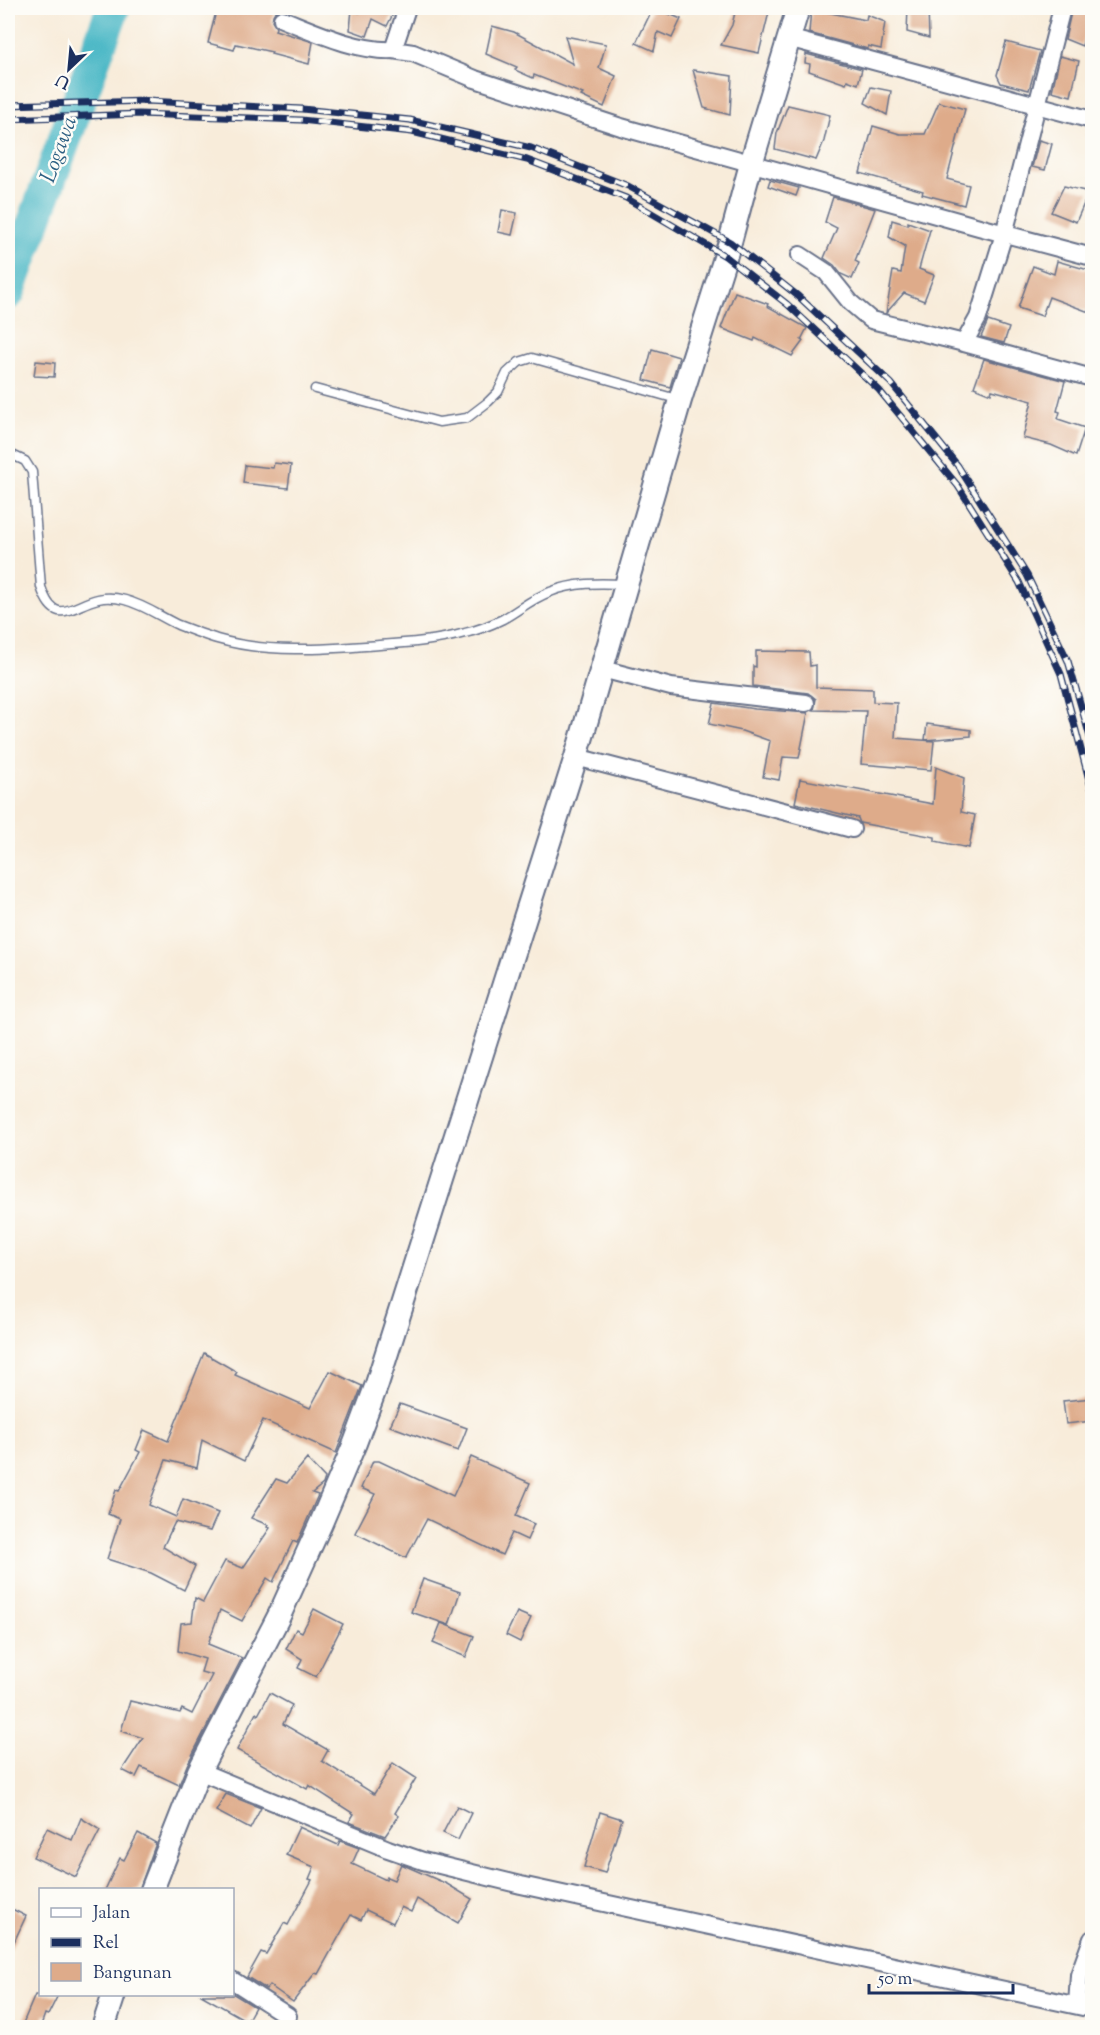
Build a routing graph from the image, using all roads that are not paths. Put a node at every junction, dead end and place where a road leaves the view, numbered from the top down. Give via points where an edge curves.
1 (407, 8) edge
2 (798, 8) edge
3 (1062, 8) edge
4 (282, 19) dead end
5 (788, 38) junction
6 (393, 50) junction
7 (1037, 104) junction
8 (1092, 120) edge
9 (751, 164) junction
10 (1004, 234) junction
11 (800, 255) dead end
12 (1092, 257) edge
13 (964, 343) junction
14 (1092, 378) edge
15 (315, 389) dead end
16 (680, 400) junction
17 (8, 453) edge
18 (626, 584) junction
19 (602, 669) junction
20 (806, 703) dead end
21 (576, 757) junction
22 (852, 829) dead end
23 (199, 1771) junction
24 (153, 1888) edge
25 (1092, 1939) edge
26 (234, 1981) edge
27 (114, 1996) edge
28 (1087, 2007) edge
29 (1092, 2014) edge
30 (288, 2016) dead end
31 (103, 2028) edge

1 - 6 street
2 - 5 main road
3 - 7 street
4 - 6 street via 378,51
5 - 7 street
5 - 9 main road
6 - 9 street via 413,53 475,79 621,128
7 - 8 street
7 - 10 street
9 - 10 street
9 - 16 main road
10 - 12 street
10 - 13 street via 978,318
11 - 13 street via 826,272 871,320
13 - 14 street
15 - 16 lane via 439,422 467,418 498,392 507,373 519,362 532,358
16 - 18 main road
17 - 18 lane via 25,461 32,472 41,587 46,602 64,611 96,600 124,600 218,639 316,650 417,642 462,634 504,618 549,592 573,585
18 - 19 main road
19 - 20 street via 671,687
19 - 21 main road
21 - 22 street
21 - 23 main road via 377,1384 279,1616
23 - 24 main road
23 - 28 street via 423,1861
25 - 28 street via 1079,1974
26 - 30 street
27 - 31 main road
28 - 29 street

